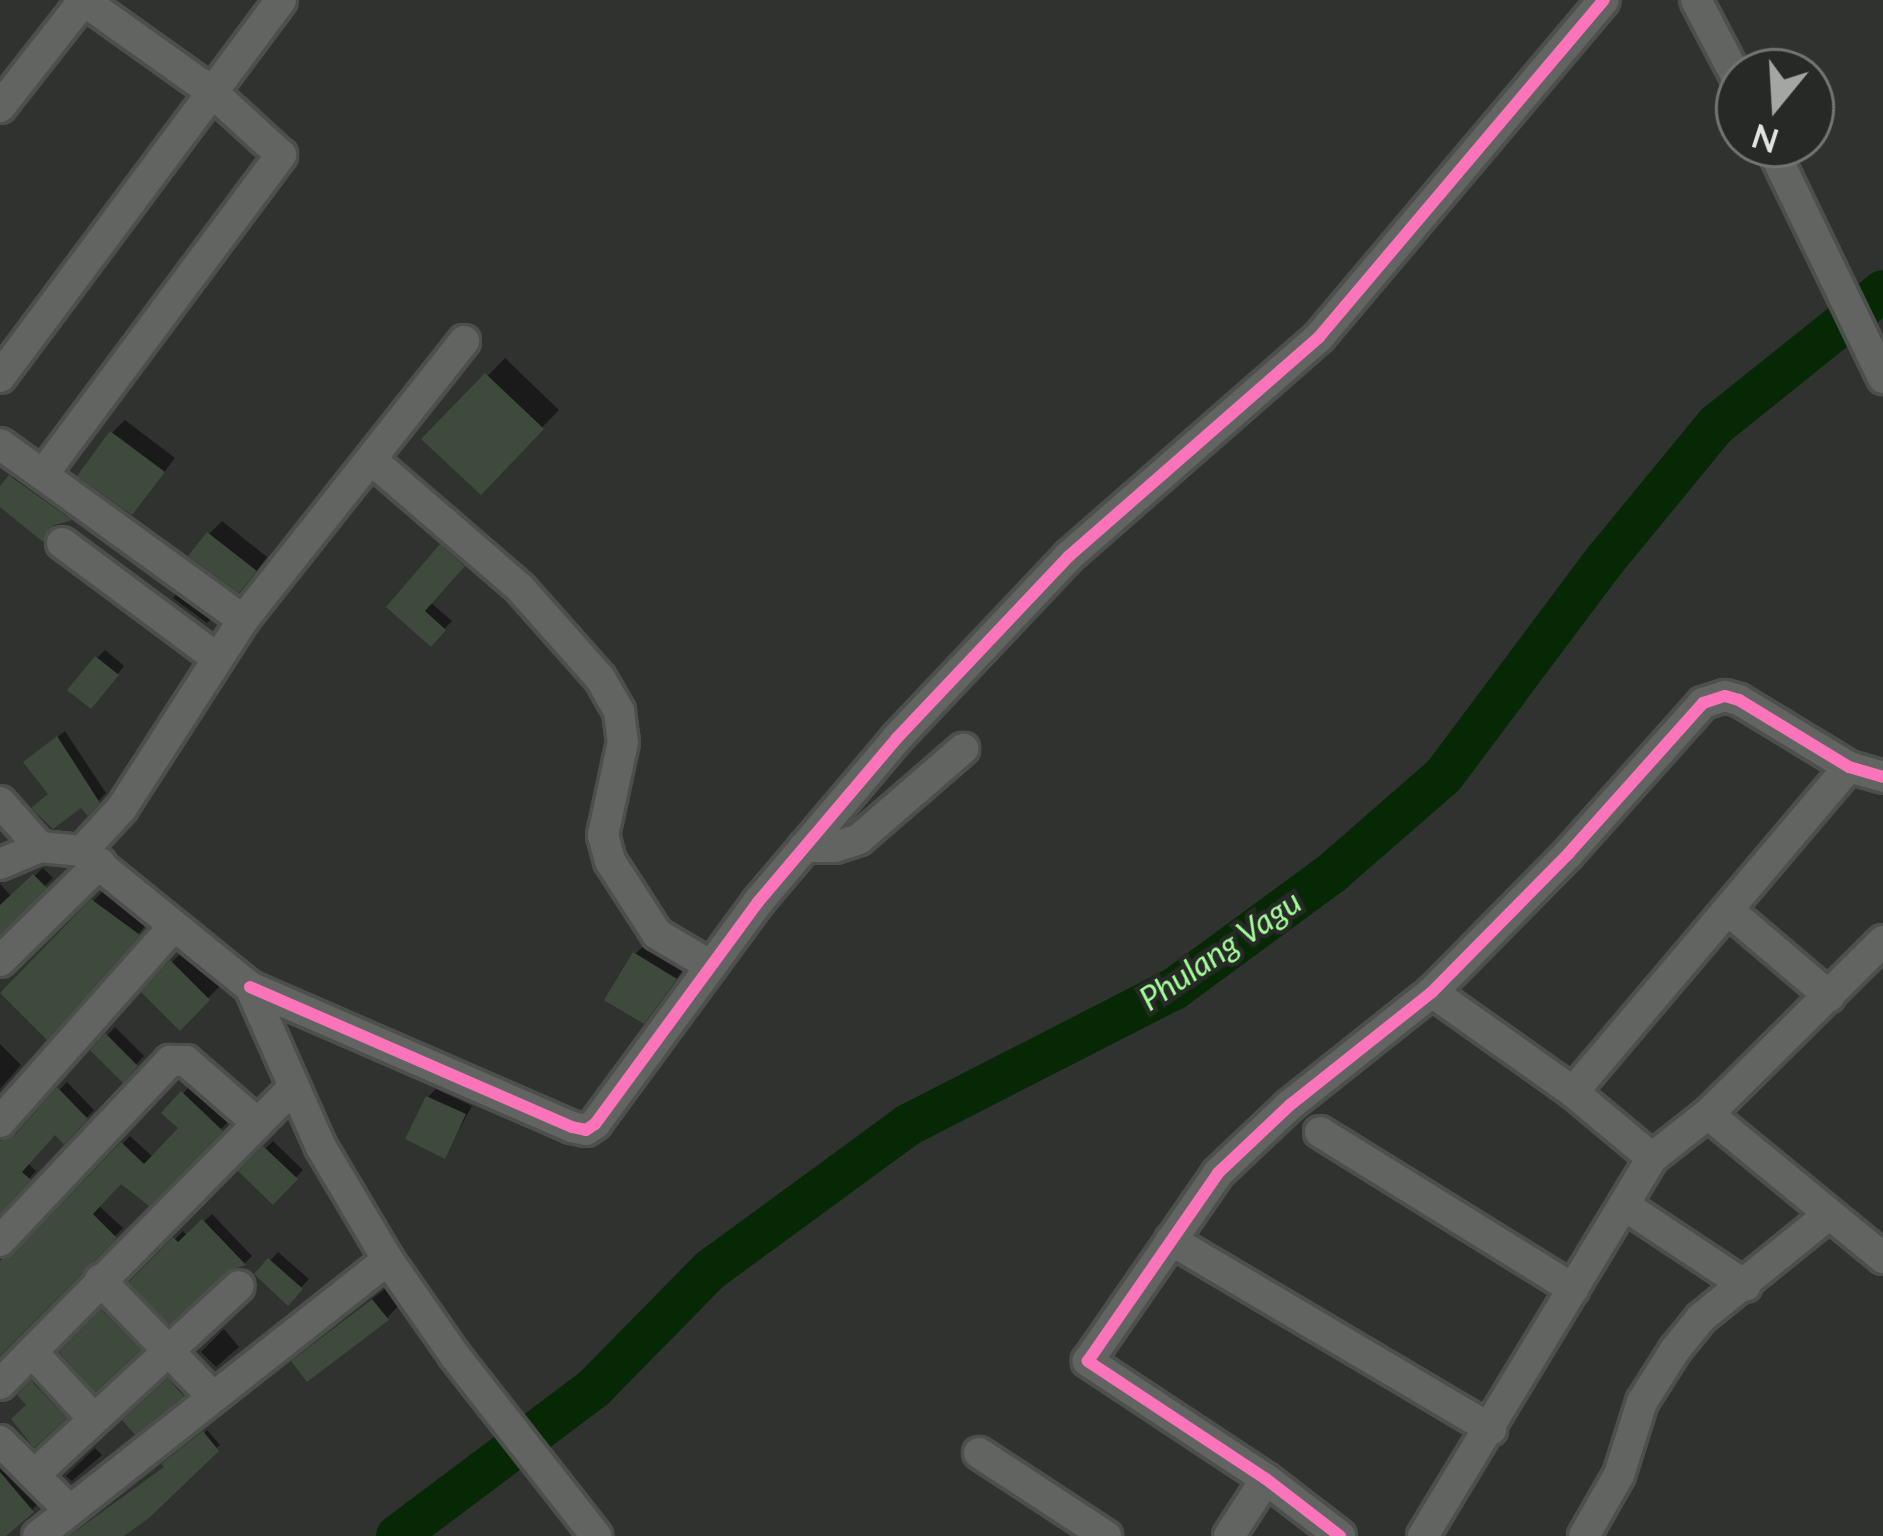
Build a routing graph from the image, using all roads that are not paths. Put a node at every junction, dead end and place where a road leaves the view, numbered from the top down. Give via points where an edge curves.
1 (84, 0) edge
2 (281, 0) edge
3 (1604, 0) edge
4 (1696, 0) edge
5 (1721, 48) edge
6 (212, 92) junction
7 (0, 107) edge
8 (1782, 168) edge
9 (464, 341) dead end
10 (0, 377) edge
11 (1883, 378) edge
12 (0, 444) edge
13 (373, 461) junction
14 (44, 472) junction
15 (62, 543) dead end
16 (243, 620) junction
17 (218, 659) junction
18 (963, 749) dead end
19 (1849, 767) junction
20 (1883, 777) edge
21 (0, 802) edge
22 (40, 847) junction
23 (804, 847) junction
24 (91, 857) junction
25 (0, 864) edge
26 (1727, 910) junction
27 (173, 927) junction
28 (1882, 945) edge
29 (0, 961) edge
30 (711, 966) junction
31 (250, 987) junction
32 (1432, 992) junction
33 (1829, 996) junction
34 (293, 1088) junction
35 (1573, 1092) junction
36 (1708, 1114) junction
37 (254, 1121) junction
38 (0, 1122) edge
39 (1320, 1132) dead end
40 (1652, 1158) junction
41 (1624, 1205) junction
42 (1828, 1215) junction
43 (1171, 1240) junction
44 (0, 1241) edge
45 (1883, 1258) edge
46 (388, 1260) junction
47 (100, 1280) junction
48 (239, 1286) dead end
49 (1747, 1286) junction
50 (1573, 1289) junction
51 (167, 1347) junction
52 (32, 1352) junction
53 (0, 1384) edge
54 (211, 1395) junction
55 (94, 1418) junction
56 (1491, 1429) junction
57 (0, 1442) edge
58 (979, 1453) dead end
59 (35, 1474) junction
60 (1266, 1479) junction
61 (68, 1509) junction
62 (38, 1536) edge
63 (596, 1536) edge
64 (1106, 1536) edge
65 (1229, 1536) edge
66 (1340, 1536) edge
67 (1423, 1536) edge
68 (1584, 1536) edge

1 - 6 street
1 - 7 street
2 - 6 street
3 - 23 street via 1319,338 1069,556
4 - 5 street
6 - 10 street
6 - 14 street via 281,155
8 - 11 street
9 - 13 street
12 - 14 street
13 - 16 street
13 - 30 street via 520,588 600,678 619,712 623,742 603,835 610,861 657,934
14 - 16 street
15 - 17 street
16 - 17 street
17 - 24 street
18 - 23 street via 859,838
19 - 20 street
19 - 26 street
19 - 32 street via 1738,700 1703,703
21 - 22 street
22 - 24 street
22 - 25 street
23 - 30 street
24 - 27 street
24 - 29 street
26 - 33 street
26 - 35 street
27 - 31 street
27 - 38 street
28 - 33 street
30 - 31 street via 586,1130
31 - 34 street
32 - 35 street
32 - 43 street via 1232,1160
33 - 36 street
34 - 37 street
34 - 46 street
35 - 40 street
36 - 40 street
36 - 42 street
37 - 44 street via 186,1061 170,1061
37 - 47 street
39 - 50 street
40 - 41 street
41 - 49 street
41 - 50 street
42 - 45 street
42 - 49 street
43 - 56 street
43 - 60 street via 1088,1361
46 - 54 street
46 - 63 street
47 - 51 street
47 - 52 street
48 - 51 street
49 - 68 street via 1701,1318 1642,1402 1619,1475
50 - 56 street
51 - 54 street
51 - 55 street
52 - 53 street
52 - 55 street
54 - 61 street
55 - 59 street
56 - 67 street
57 - 59 street
58 - 64 street
59 - 61 street
60 - 65 street
60 - 66 street
61 - 62 street

